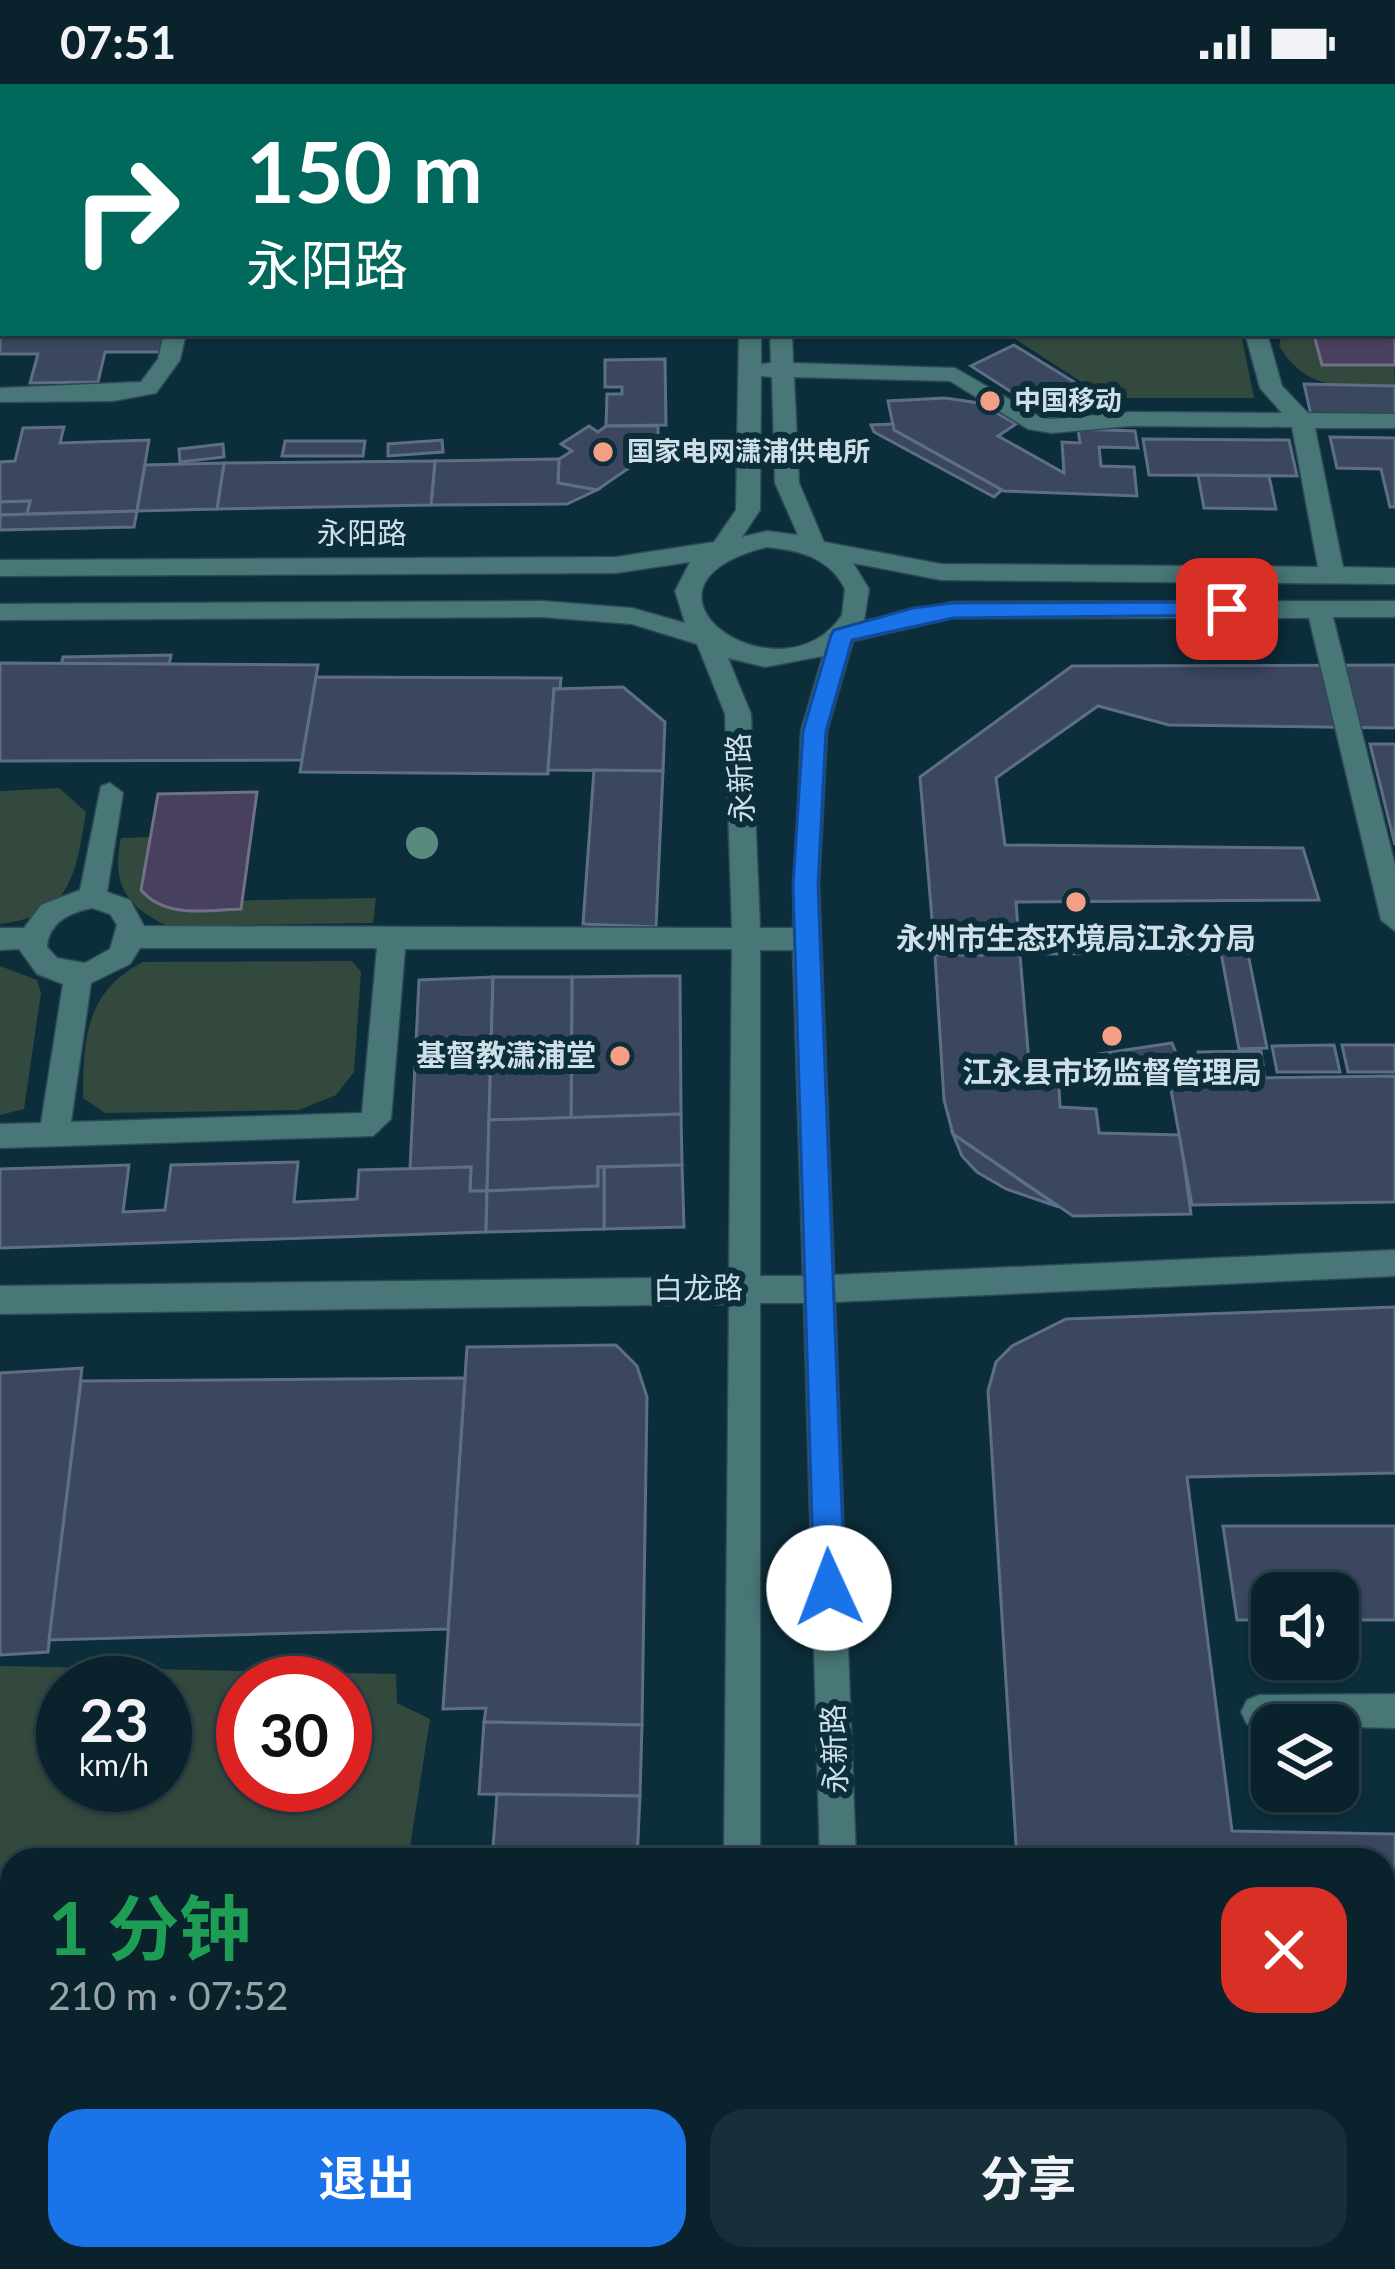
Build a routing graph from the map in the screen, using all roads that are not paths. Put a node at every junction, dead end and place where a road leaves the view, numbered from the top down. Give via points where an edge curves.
1 (174, 336) edge
2 (750, 336) edge
3 (781, 336) edge
4 (1257, 336) edge
5 (750, 370) junction
6 (782, 370) junction
7 (0, 395) edge
8 (1302, 420) junction
9 (1395, 421) edge
10 (815, 548) junction
11 (722, 549) junction
12 (0, 568) edge
13 (1332, 575) junction
14 (1395, 576) edge
15 (1319, 609) junction
16 (1395, 609) edge
17 (0, 612) edge
18 (842, 635) junction
19 (707, 638) junction
20 (110, 793) dead end
21 (92, 898) junction
22 (1395, 920) edge
23 (32, 938) junction
24 (132, 938) junction
25 (392, 938) junction
26 (0, 939) edge
27 (746, 939) junction
28 (807, 939) junction
29 (78, 975) junction
30 (54, 1135) junction
31 (0, 1136) edge
32 (1395, 1263) edge
33 (745, 1288) junction
34 (819, 1289) junction
35 (0, 1300) edge
36 (1359, 1711) edge
37 (1395, 1711) edge
38 (742, 1848) edge
39 (838, 1848) edge

1 - 7 street via 169,360 148,388
2 - 5 street
3 - 6 street
4 - 8 street via 1271,388
5 - 6 street
5 - 11 street via 748,510
6 - 8 street via 955,375 1052,426
6 - 10 street via 787,483
8 - 9 street
8 - 13 street
10 - 11 street via 767,539
10 - 13 street via 941,572
10 - 18 street via 849,571 857,587 860,604
11 - 12 street, 永阳路 via 616,566
11 - 19 street via 685,590 693,624
13 - 14 street
15 - 16 street
15 - 18 street via 953,610
15 - 22 street
17 - 19 street via 542,609 632,616
18 - 19 street via 776,658
18 - 28 street, 永新路 via 814,731
19 - 27 street, 永新路 via 738,714
20 - 21 street
21 - 23 street via 47,914
21 - 24 street via 129,917
23 - 26 street
23 - 29 street via 48,969
24 - 25 street
24 - 29 street via 111,964
25 - 27 street
25 - 30 street via 376,1119 362,1126
27 - 28 street
27 - 33 street, 永新路
28 - 34 street, 永新路
29 - 30 street
30 - 31 street
32 - 34 street, 白龙路
33 - 34 street, 白龙路
33 - 35 street, 白龙路
33 - 38 street, 永新路
34 - 39 street, 永新路
36 - 37 street

